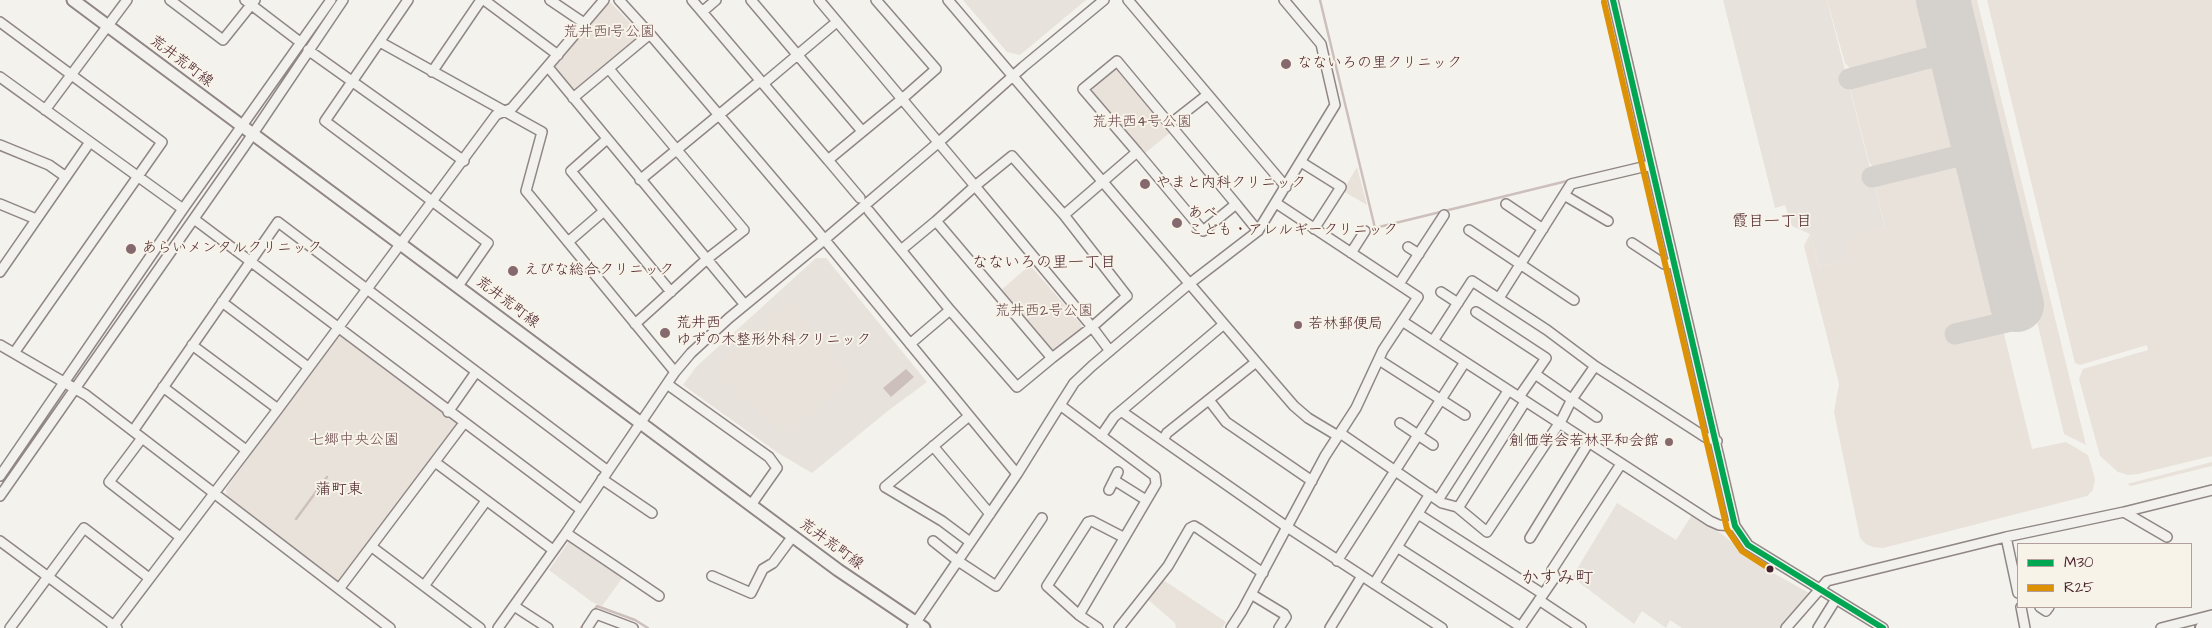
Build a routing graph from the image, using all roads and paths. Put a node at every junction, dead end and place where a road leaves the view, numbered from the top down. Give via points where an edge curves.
1 (73, 0) edge
2 (127, 0) edge
3 (170, 0) edge
4 (331, 0) edge
5 (343, 0) edge
6 (408, 0) edge
7 (482, 0) edge
8 (550, 0) edge
9 (604, 0) edge
10 (619, 0) edge
11 (692, 0) edge
12 (716, 0) edge
13 (751, 0) edge
14 (819, 0) edge
15 (876, 0) edge
16 (948, 0) edge
17 (1104, 0) edge
18 (1128, 0) edge
19 (1284, 0) edge
20 (1613, 0) edge
21 (250, 2) edge
22 (702, 12) junction
23 (0, 22) edge
24 (584, 23) junction
25 (108, 26) junction
26 (833, 26) dead end
27 (650, 34) junction
28 (300, 42) junction
29 (380, 42) junction
30 (308, 50) junction
31 (558, 55) junction
32 (798, 56) junction
33 (548, 67) junction
34 (609, 68) junction
35 (432, 72) junction
36 (71, 74) junction
37 (1012, 76) junction
38 (0, 78) edge
39 (353, 81) junction
40 (762, 82) junction
41 (1207, 95) junction
42 (573, 98) junction
43 (902, 99) junction
44 (45, 110) junction
45 (505, 111) junction
46 (718, 114) junction
47 (1170, 124) junction
48 (242, 126) junction
49 (862, 131) junction
50 (253, 134) junction
51 (607, 139) junction
52 (90, 142) junction
53 (938, 142) junction
54 (0, 145) edge
55 (676, 149) junction
56 (1137, 152) junction
57 (828, 160) junction
58 (464, 161) junction
59 (1301, 162) junction
60 (1651, 165) junction
61 (139, 176) junction
62 (66, 177) junction
63 (640, 180) junction
64 (1102, 181) junction
65 (975, 186) junction
66 (1286, 187) junction
67 (1564, 195) junction
68 (860, 198) dead end
69 (432, 201) junction
70 (1276, 203) junction
71 (0, 204) edge
72 (1236, 204) junction
73 (1506, 204) dead end
74 (183, 209) junction
75 (869, 210) dead end
76 (604, 211) junction
77 (1064, 215) junction
78 (1444, 215) dead end
79 (36, 219) junction
80 (194, 219) junction
81 (936, 221) junction
82 (1608, 221) dead end
83 (1543, 228) junction
84 (1314, 229) junction
85 (1469, 230) dead end
86 (1258, 231) junction
87 (1365, 231) dead end
88 (824, 240) junction
89 (568, 242) junction
90 (400, 243) junction
91 (1632, 243) dead end
92 (1408, 247) dead end
93 (901, 250) junction
94 (1351, 253) junction
95 (1419, 254) junction
96 (707, 259) junction
97 (250, 262) junction
98 (1670, 263) junction
99 (1521, 264) junction
100 (0, 272) edge
101 (1189, 284) junction
102 (1399, 284) junction
103 (458, 286) junction
104 (366, 288) junction
105 (671, 292) junction
106 (1441, 292) dead end
107 (1499, 298) junction
108 (1574, 300) dead end
109 (222, 302) junction
110 (1458, 303) junction
111 (745, 305) junction
112 (950, 310) junction
113 (1476, 312) dead end
114 (1402, 321) junction
115 (635, 324) junction
116 (1224, 324) junction
117 (1092, 327) junction
118 (338, 328) junction
119 (1433, 342) junction
120 (910, 344) junction
121 (0, 345) edge
122 (192, 345) junction
123 (1110, 352) junction
124 (14, 353) junction
125 (1052, 358) junction
126 (1379, 360) junction
127 (1256, 362) junction
128 (1466, 362) junction
129 (1595, 366) junction
130 (308, 367) junction
131 (476, 372) junction
132 (675, 372) junction
133 (1535, 374) junction
134 (65, 382) junction
135 (667, 384) junction
136 (163, 387) junction
137 (74, 388) junction
138 (1508, 391) junction
139 (1572, 399) junction
140 (1209, 400) junction
141 (1441, 400) junction
142 (1522, 400) junction
143 (1060, 405) junction
144 (278, 409) junction
145 (1121, 411) junction
146 (448, 412) junction
147 (1465, 415) dead end
148 (969, 416) junction
149 (1598, 417) dead end
150 (464, 423) junction
151 (640, 423) junction
152 (1400, 423) dead end
153 (1559, 423) junction
154 (133, 431) junction
155 (1339, 435) junction
156 (1101, 436) junction
157 (1418, 436) junction
158 (142, 438) junction
159 (1162, 440) junction
160 (1717, 441) junction
161 (1589, 442) junction
162 (1433, 445) dead end
163 (933, 446) junction
164 (246, 450) junction
165 (435, 462) junction
166 (1621, 464) junction
167 (1396, 471) junction
168 (1018, 474) junction
169 (605, 475) junction
170 (0, 476) edge
171 (1312, 481) junction
172 (1109, 490) dead end
173 (2212, 490) edge
174 (214, 492) junction
175 (0, 496) edge
176 (1434, 497) junction
177 (1146, 500) junction
178 (486, 501) junction
179 (750, 505) junction
180 (1456, 507) junction
181 (580, 509) junction
182 (2124, 512) junction
183 (652, 513) dead end
184 (990, 514) junction
185 (1418, 514) junction
186 (1042, 518) dead end
187 (1735, 526) junction
188 (1287, 527) junction
189 (566, 533) junction
190 (793, 536) junction
191 (180, 537) junction
192 (1123, 537) junction
193 (2006, 537) junction
194 (2167, 537) dead end
195 (1530, 538) dead end
196 (0, 541) edge
197 (933, 541) dead end
198 (970, 542) junction
199 (372, 547) junction
200 (1397, 547) junction
201 (553, 550) junction
202 (958, 561) junction
203 (1337, 561) junction
204 (1263, 572) junction
205 (47, 576) junction
206 (712, 576) dead end
207 (1362, 576) junction
208 (149, 578) junction
209 (1374, 584) junction
210 (424, 586) junction
211 (2017, 587) edge
212 (339, 589) junction
213 (1820, 590) junction
214 (1251, 594) junction
215 (659, 596) dead end
216 (1541, 597) junction
217 (1836, 599) junction
218 (514, 606) junction
219 (2021, 608) edge
220 (1079, 615) junction
221 (2212, 615) edge
222 (917, 626) edge
223 (2212, 626) edge
224 (114, 627) edge
225 (10, 628) edge
226 (390, 628) edge
227 (480, 628) edge
228 (498, 628) edge
229 (548, 628) edge
230 (587, 628) edge
231 (633, 628) edge
232 (1098, 628) edge
233 (1119, 628) edge
234 (1231, 628) edge
235 (1279, 628) edge
236 (1330, 628) edge
237 (1442, 628) edge
238 (1520, 628) edge
239 (1581, 628) edge
240 (1786, 628) edge
241 (1818, 628) edge
242 (1883, 628) edge
243 (2025, 628) edge
244 (2161, 628) edge
245 (2203, 628) edge

1 - 25 main road, 荒井荒町線
2 - 25 street
3 - 21 street via 223,40
4 - 28 street
5 - 30 street
6 - 29 street
7 - 31 street
7 - 35 street
8 - 24 street
9 - 24 street
10 - 27 street
11 - 22 street
12 - 22 street
13 - 32 street
14 - 43 street
15 - 43 street via 936,69
16 - 37 street
17 - 37 street
18 - 41 street
19 - 59 street via 1321,44 1335,105
20 - 60 street
21 - 28 street
22 - 40 street
23 - 36 street
24 - 31 street
25 - 36 street
25 - 48 main road, 荒井荒町線
26 - 32 street
27 - 34 street
27 - 46 street
28 - 48 street
29 - 35 street
29 - 39 street
30 - 39 street
30 - 50 street
31 - 33 street
32 - 40 street
32 - 49 street
33 - 42 street
33 - 45 street via 512,108
34 - 42 street
34 - 55 street
35 - 45 street
36 - 44 street
36 - 61 street via 162,142
37 - 53 street
37 - 64 street
38 - 44 street
39 - 58 street
39 - 69 street via 325,121
40 - 46 street
40 - 57 street
41 - 47 street
41 - 66 street
42 - 51 street
43 - 49 street
43 - 53 street
44 - 52 street
45 - 58 street via 496,115
45 - 89 street via 542,132 526,191
46 - 55 street
46 - 88 street
47 - 56 street via 1117,61 1083,89
47 - 72 street
48 - 50 main road, 荒井荒町線
48 - 74 street
49 - 57 street
50 - 80 street
50 - 90 main road, 荒井荒町線
51 - 63 street
51 - 76 street via 571,171
52 - 61 street
52 - 62 street
53 - 65 street
53 - 88 street
54 - 62 street via 49,165
55 - 63 street
55 - 96 street via 744,230
56 - 64 street
56 - 72 street via 1203,231
57 - 68 street
58 - 69 street
59 - 66 street
59 - 84 street via 1341,187
60 - 67 street via 1571,184
60 - 98 street
61 - 74 street
61 - 124 street
62 - 79 street
63 - 96 street
64 - 77 street
64 - 101 street
65 - 77 street via 1012,156
65 - 81 street
65 - 117 street
66 - 70 street
67 - 82 street
67 - 83 street
69 - 90 street
69 - 103 street via 488,243
70 - 84 street
70 - 86 street
71 - 79 street
72 - 86 street
73 - 83 street
74 - 134 street
75 - 93 street
76 - 89 street
76 - 105 street
77 - 117 street via 1127,296
78 - 95 street
79 - 100 street
80 - 97 street
80 - 137 street
81 - 93 street
81 - 125 street
83 - 99 street
84 - 94 street
85 - 99 street
86 - 101 street
87 - 94 street
88 - 111 street
88 - 120 street
89 - 115 street
90 - 103 main road, 荒井荒町線
90 - 104 street
91 - 98 street
92 - 95 street
93 - 112 street
94 - 102 street
95 - 102 street
96 - 105 street
96 - 111 street
97 - 104 street via 278,222
97 - 109 street
97 - 118 street
98 - 160 street
99 - 107 street
99 - 108 street
101 - 116 street
101 - 123 street
102 - 114 street via 1418,297
103 - 151 main road, 荒井荒町線
104 - 118 street
104 - 131 street
105 - 115 street
106 - 110 street
107 - 110 street via 1472,281
107 - 129 street
109 - 122 street
109 - 130 street
110 - 119 street
111 - 132 street via 713,332
112 - 120 street
112 - 125 street via 1017,387
113 - 133 street via 1546,358
114 - 119 street
114 - 126 street
115 - 132 street
116 - 127 street
116 - 145 street
117 - 123 street
117 - 125 street
118 - 130 street
118 - 146 street
119 - 128 street
120 - 148 street
121 - 124 street
122 - 136 street
122 - 144 street
123 - 143 street via 1074,382
124 - 134 street
126 - 141 street
126 - 155 street
127 - 140 street
127 - 155 street via 1294,406 1308,418
128 - 138 street
128 - 141 street
129 - 139 street
129 - 160 street via 1705,437
130 - 144 street
131 - 146 street
131 - 169 street
132 - 135 street
133 - 139 street
133 - 142 street
134 - 137 street
134 - 170 street
135 - 151 street
135 - 179 street via 769,457 777,468
136 - 154 street
136 - 164 street
137 - 154 street
137 - 175 street
138 - 142 street
138 - 176 street
139 - 149 street
139 - 153 street
140 - 159 street
140 - 171 street via 1226,422
141 - 147 street
141 - 157 street
142 - 153 street
142 - 180 street
143 - 156 street
143 - 168 street
144 - 164 street
145 - 156 street
145 - 159 street
146 - 150 street
148 - 163 street
148 - 168 street
150 - 165 street
150 - 181 street
151 - 169 street
151 - 179 main road, 荒井荒町線
152 - 157 street
153 - 161 street
153 - 180 street via 1487,532
154 - 158 street
155 - 167 street
155 - 171 street
156 - 177 street via 1155,476 1156,484
157 - 162 street
157 - 167 street
158 - 174 street
158 - 191 street via 109,482
159 - 188 street
160 - 187 street
161 - 166 street
161 - 195 street
163 - 184 street
163 - 198 street via 885,487
164 - 174 street
165 - 178 street
165 - 199 street
166 - 187 street via 1719,525
166 - 216 street via 1552,570 1555,576
167 - 176 street
167 - 203 street
168 - 184 street
169 - 181 street
169 - 183 street
171 - 188 street
172 - 177 street via 1116,476
173 - 182 street
174 - 191 street
174 - 212 street
176 - 180 street
176 - 185 street
177 - 192 street
178 - 201 street
178 - 210 street
179 - 190 main road, 荒井荒町線
181 - 189 street
182 - 193 street
182 - 194 street
184 - 198 street
185 - 200 street
185 - 216 street
186 - 202 street via 996,586
187 - 213 street via 1748,545
188 - 203 street
188 - 204 street
189 - 201 street
189 - 215 street
190 - 206 street via 773,563 763,569 751,593
190 - 222 main road, 荒井荒町線
191 - 208 street
192 - 220 street
192 - 220 street via 1088,522 1047,586
193 - 211 street
193 - 213 street via 1827,582
196 - 205 street
197 - 202 street
198 - 202 street
199 - 210 street
199 - 212 street
200 - 209 street
200 - 238 street
201 - 218 street
202 - 222 street
203 - 207 street
204 - 214 street
204 - 233 street via 1194,526 1168,566
205 - 208 street via 84,528
205 - 224 street
205 - 225 street
207 - 209 street
207 - 236 street
208 - 224 street
209 - 237 street
210 - 227 street
212 - 226 street
213 - 217 street
213 - 240 street
214 - 234 street
214 - 235 street via 1284,614 1286,617
216 - 238 street
216 - 239 street
217 - 241 street
217 - 242 street
218 - 228 street
218 - 229 street
219 - 243 street
220 - 232 street
221 - 244 street
223 - 245 highway
230 - 231 street via 596,614

